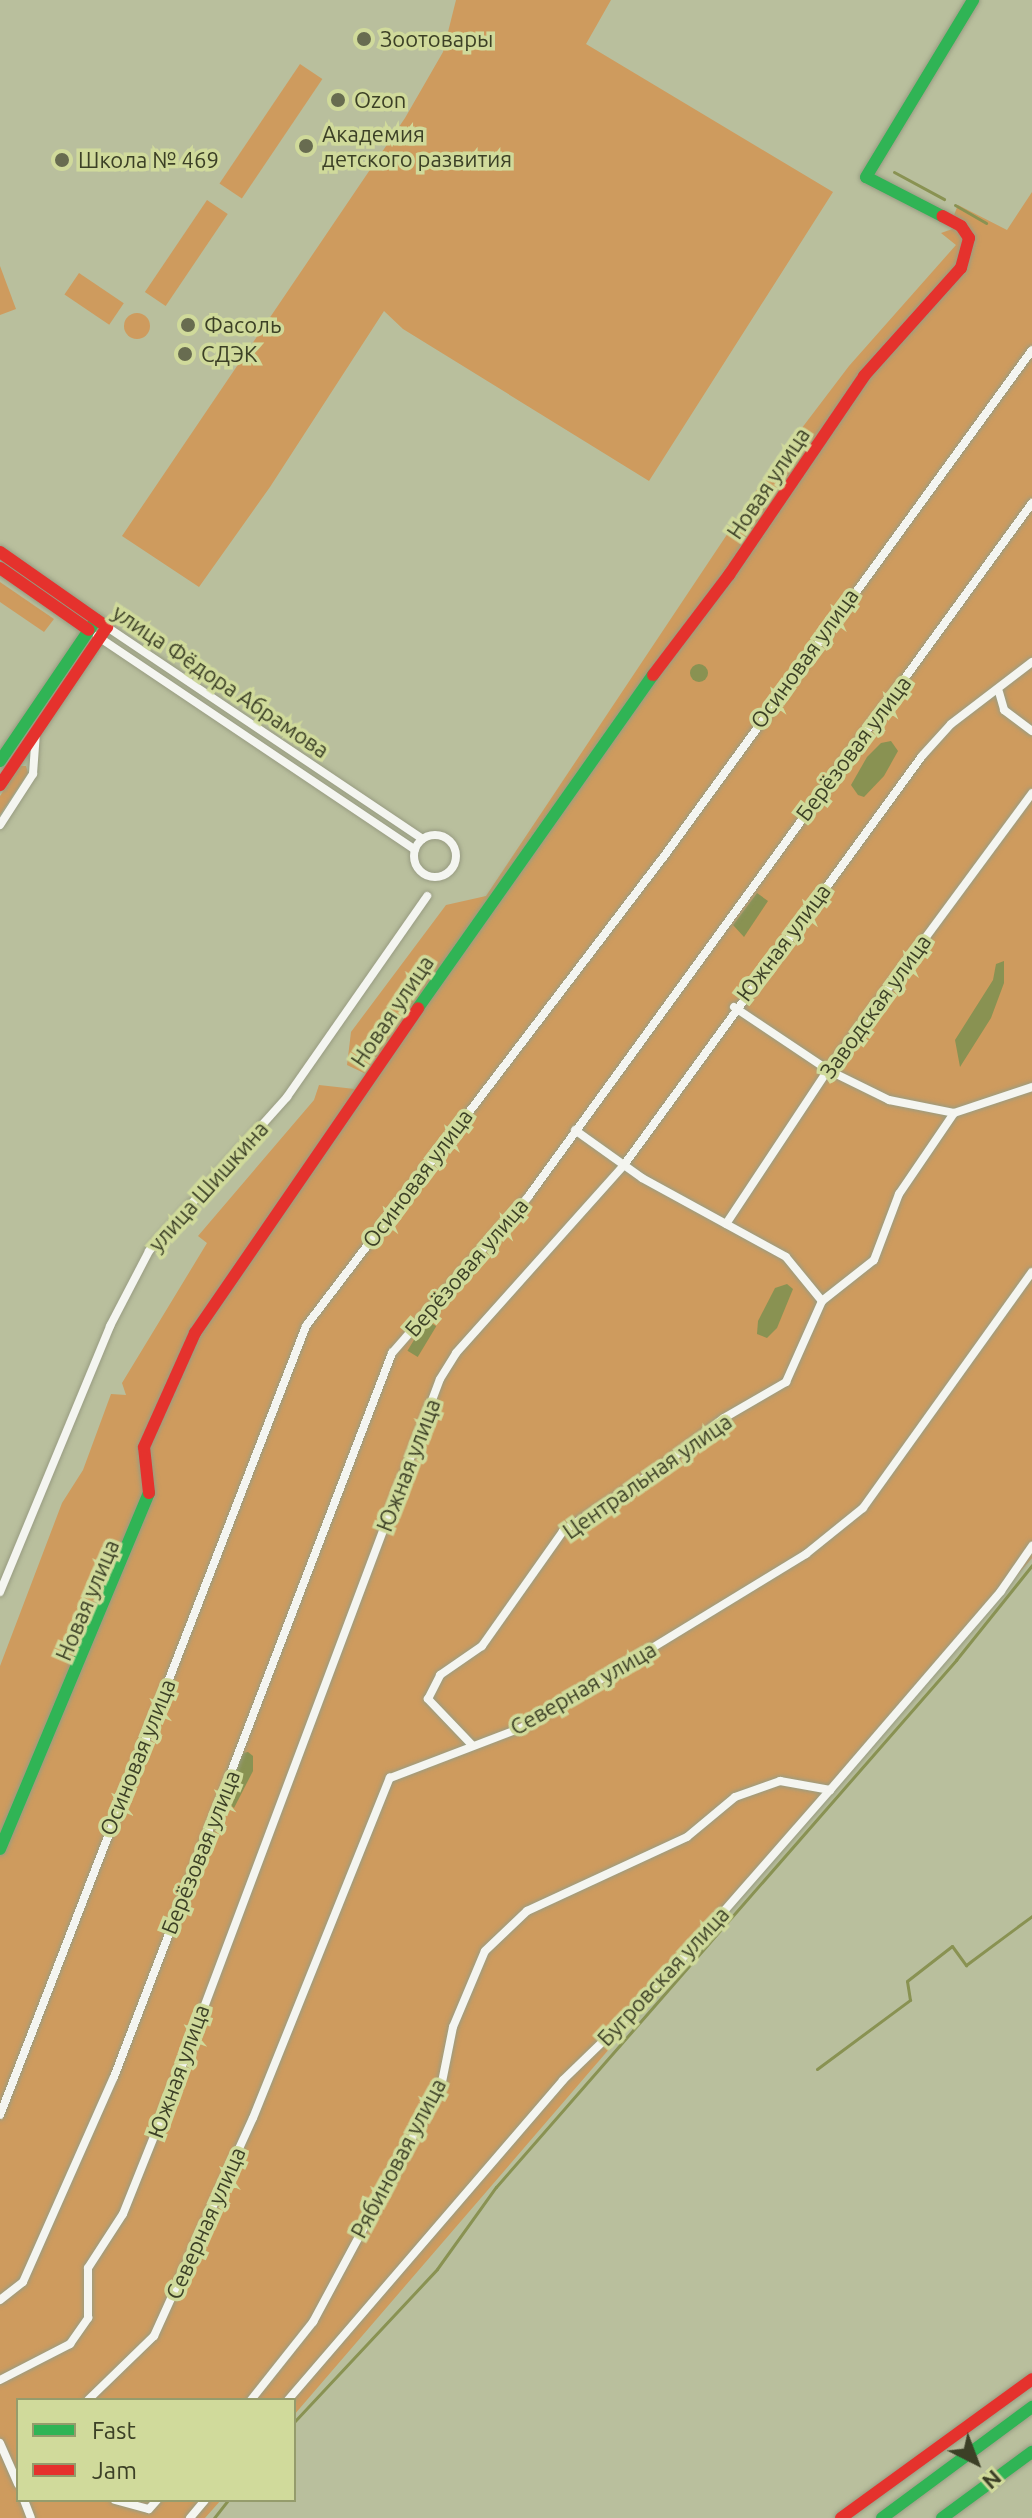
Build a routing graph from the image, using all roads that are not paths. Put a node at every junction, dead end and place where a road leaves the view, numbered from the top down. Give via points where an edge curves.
1 (973, 0) edge
2 (1032, 350) edge
3 (1032, 503) edge
4 (0, 552) edge
5 (0, 568) edge
6 (98, 629) junction
7 (1032, 662) edge
8 (999, 692) junction
9 (36, 731) junction
10 (1032, 731) edge
11 (0, 761) edge
12 (0, 785) edge
13 (1032, 793) edge
14 (0, 825) edge
15 (422, 839) junction
16 (415, 850) junction
17 (427, 896) dead end
18 (734, 1007) junction
19 (828, 1070) junction
20 (1032, 1087) edge
21 (954, 1113) junction
22 (575, 1130) junction
23 (624, 1165) junction
24 (726, 1224) junction
25 (1032, 1272) edge
26 (822, 1301) junction
27 (1032, 1546) edge
28 (0, 1592) edge
29 (472, 1745) junction
30 (830, 1790) junction
31 (0, 1849) edge
32 (0, 2115) edge
33 (0, 2300) edge
34 (1032, 2379) edge
35 (0, 2380) edge
36 (90, 2398) edge
37 (253, 2398) edge
38 (290, 2398) edge
39 (1032, 2407) edge
40 (0, 2443) edge
41 (16, 2449) edge
42 (1032, 2452) edge
43 (6, 2454) junction
44 (16, 2479) edge
45 (123, 2502) edge
46 (155, 2502) edge
47 (203, 2502) edge
48 (190, 2518) edge
49 (841, 2518) edge
50 (882, 2518) edge
51 (942, 2518) edge

1 - 31 main road, Новая улица via 866,177 961,226 969,238 961,268 864,376 729,575 591,756 195,1333 144,1447 150,1500
2 - 32 street, Осиновая улица via 665,855 306,1326
3 - 22 street, Берёзовая улица
4 - 6 main road, улица Фёдора Абрамова
5 - 6 main road, улица Фёдора Абрамова
6 - 9 main road
6 - 11 main road
6 - 15 street, улица Фёдора Абрамова
6 - 16 street, улица Фёдора Абрамова
7 - 8 street, Южная улица
8 - 10 street via 1004,710
8 - 18 street, Южная улица via 951,724 922,756
9 - 12 main road
9 - 14 street via 33,774
13 - 19 street, Заводская улица
15 - 16 street
15 - 16 street via 436,835 449,840 456,853 452,868 441,876 426,875 416,865
17 - 28 street, улица Шишкина via 287,1097 149,1251 110,1326
18 - 19 street
18 - 23 street, Южная улица
19 - 21 street via 889,1100
19 - 24 street, Заводская улица
20 - 21 street
21 - 26 street, Центральная улица via 899,1194 874,1260
22 - 23 street
22 - 33 street, Берёзовая улица via 528,1197 392,1353 114,2077 23,2282
23 - 24 street
23 - 35 street, Южная улица via 456,1353 440,1379 179,2074 123,2214 88,2268 88,2318 70,2344
24 - 26 street via 786,1257
25 - 29 street, Северная улица via 863,1508 806,1554 576,1696 521,1728
26 - 29 street, Центральная улица via 786,1382 724,1418 563,1531 482,1646 440,1675 428,1699
27 - 30 street, Бугровская улица via 1001,1591
29 - 36 street, Северная улица via 390,1778 253,2118 154,2336
30 - 37 street, Рябиновая улица via 780,1781 735,1797 687,1837 527,1911 485,1951 453,2027 442,2082 313,2322
30 - 38 street, Бугровская улица via 647,1999 563,2080
34 - 49 main road
39 - 50 main road
40 - 43 street
41 - 43 street
42 - 51 main road
43 - 44 street
45 - 46 street via 149,2509
47 - 48 street

